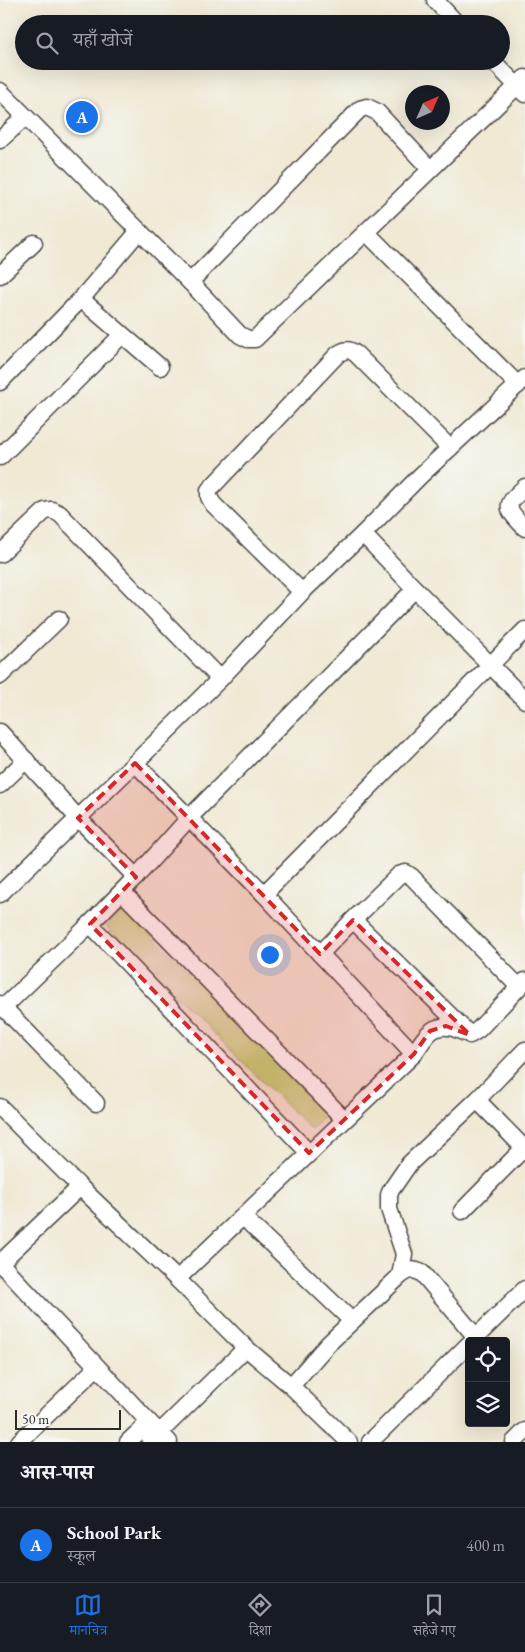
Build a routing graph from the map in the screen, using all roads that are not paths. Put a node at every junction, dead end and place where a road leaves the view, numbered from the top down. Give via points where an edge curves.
1 (435, 0) edge
2 (449, 15) edge
3 (504, 70) edge
4 (522, 86) edge
5 (0, 91) edge
6 (24, 117) junction
7 (0, 140) edge
8 (430, 169) junction
9 (139, 231) junction
10 (366, 232) junction
11 (34, 242) dead end
12 (0, 275) edge
13 (190, 282) junction
14 (81, 299) junction
15 (122, 335) junction
16 (160, 367) dead end
17 (0, 382) edge
18 (522, 382) edge
19 (450, 448) junction
20 (0, 457) edge
21 (525, 487) edge
22 (525, 528) edge
23 (363, 534) junction
24 (1, 552) edge
25 (415, 589) junction
26 (302, 592) junction
27 (60, 619) dead end
28 (525, 630) edge
29 (491, 665) junction
30 (0, 676) edge
31 (220, 679) junction
32 (525, 700) edge
33 (0, 732) edge
34 (26, 760) junction
35 (135, 763) junction
36 (0, 785) edge
37 (78, 818) junction
38 (189, 818) junction
39 (136, 876) junction
40 (122, 892) junction
41 (0, 894) edge
42 (264, 894) junction
43 (353, 920) junction
44 (90, 924) junction
45 (320, 954) junction
46 (522, 984) edge
47 (2, 1006) edge
48 (470, 1035) junction
49 (525, 1050) edge
50 (414, 1054) junction
51 (477, 1100) junction
52 (96, 1103) dead end
53 (0, 1107) edge
54 (344, 1118) junction
55 (525, 1148) edge
56 (309, 1154) junction
57 (80, 1187) junction
58 (462, 1212) dead end
59 (243, 1216) junction
60 (0, 1263) edge
61 (400, 1276) junction
62 (178, 1279) junction
63 (525, 1288) edge
64 (351, 1320) junction
65 (470, 1337) edge
66 (475, 1337) edge
67 (465, 1347) edge
68 (246, 1348) junction
69 (97, 1367) junction
70 (291, 1386) junction
71 (525, 1432) edge
72 (157, 1435) edge
73 (19, 1442) edge
74 (128, 1442) edge
75 (349, 1442) edge
76 (370, 1442) edge
77 (514, 1442) edge

1 - 2 street
3 - 4 street
4 - 8 street
5 - 6 street
6 - 7 street
6 - 9 street
8 - 10 street
8 - 13 street via 377,112 367,107 360,109
9 - 13 street
9 - 14 street
10 - 13 street via 255,339 240,334
10 - 18 street
11 - 12 street
14 - 15 street
14 - 17 street
15 - 16 street
15 - 20 street
18 - 19 street
19 - 23 street
19 - 26 street via 356,354 350,349 338,354 209,490 208,497 213,504
21 - 22 street via 512,499 509,510
23 - 25 street
23 - 26 street
24 - 31 street via 45,511 60,514
25 - 29 street
25 - 38 street
26 - 31 street
27 - 30 street
28 - 29 street
29 - 32 street
29 - 42 street
31 - 35 street
33 - 34 street
34 - 36 street
34 - 37 street
35 - 37 street
35 - 38 street
37 - 39 street
37 - 41 street
38 - 39 street
38 - 42 street
39 - 40 street
40 - 44 street
40 - 54 street
42 - 45 street
43 - 45 street
43 - 46 street via 399,875 406,873
43 - 48 street
44 - 47 street
44 - 56 street
45 - 50 street
46 - 48 street
47 - 52 street
48 - 50 street via 453,1027 437,1027 430,1031
49 - 51 street
50 - 54 street
51 - 55 street
51 - 61 street via 409,1164 391,1190 389,1209 404,1254
53 - 57 street
54 - 56 street
55 - 58 street
56 - 59 street
57 - 60 street
57 - 62 street
59 - 62 street
59 - 64 street
60 - 69 street
61 - 64 street
61 - 65 street via 414,1270 422,1273
62 - 68 street
63 - 66 street
64 - 70 street
67 - 76 street
68 - 70 street
68 - 72 street
69 - 72 street
69 - 73 street
70 - 75 street
71 - 77 street
72 - 74 street

